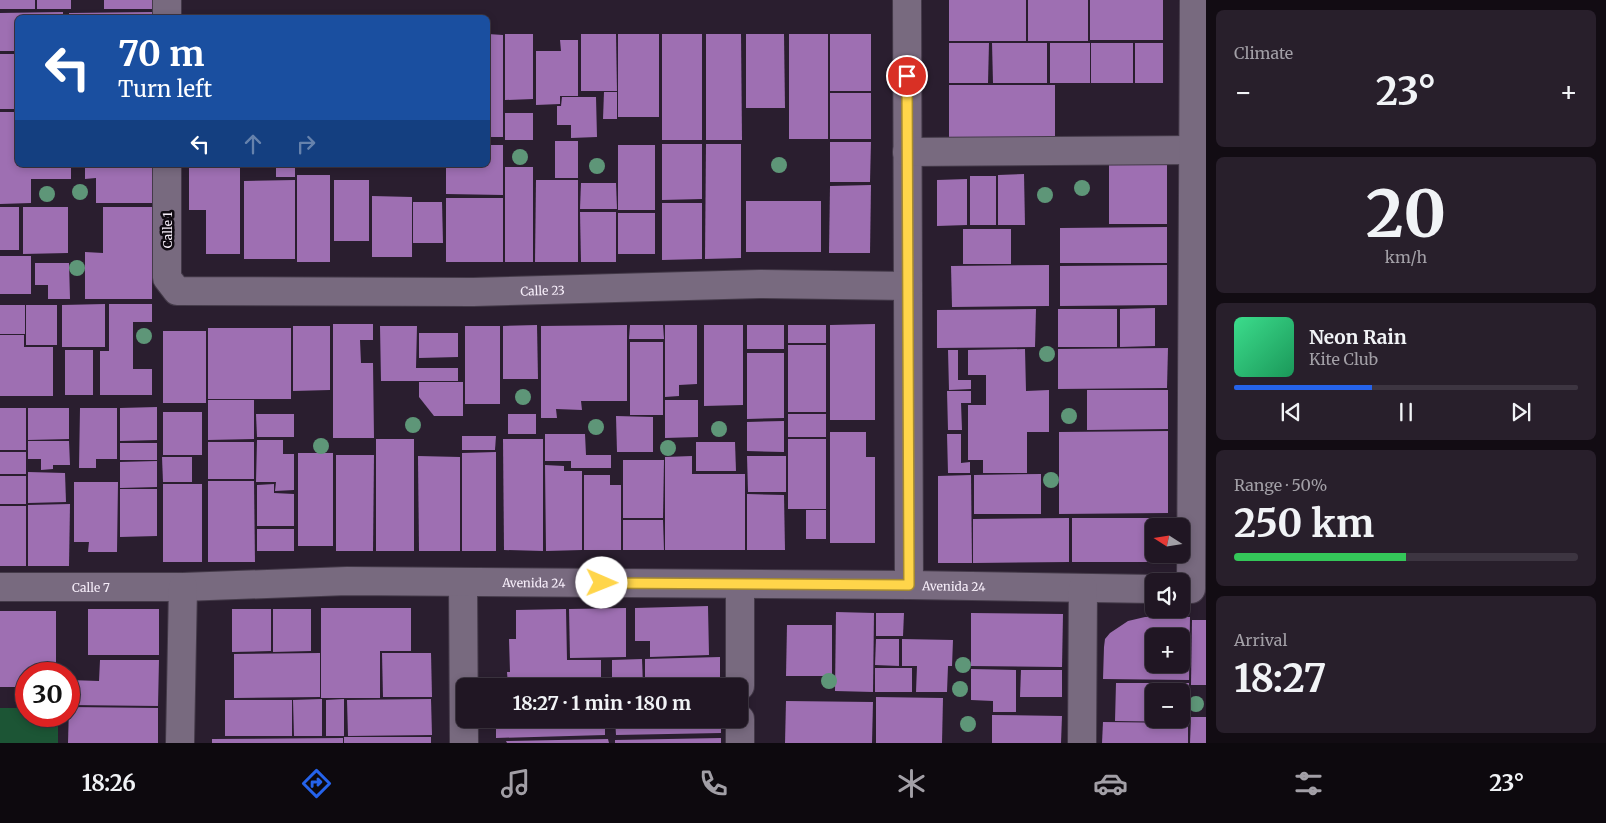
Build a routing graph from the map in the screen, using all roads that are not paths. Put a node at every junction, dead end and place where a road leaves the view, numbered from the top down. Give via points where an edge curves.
1 (167, 0) edge
2 (907, 0) edge
3 (1194, 0) edge
4 (167, 15) edge
5 (1194, 150) junction
6 (907, 152) junction
7 (167, 167) edge
8 (908, 286) junction
9 (177, 291) joint
10 (463, 582) junction
11 (740, 585) junction
12 (909, 585) junction
13 (0, 587) edge
14 (182, 587) junction
15 (1083, 588) junction
16 (1145, 589) edge
17 (1193, 589) edge
18 (740, 678) edge
19 (740, 728) edge
20 (180, 743) edge
21 (464, 743) edge
22 (740, 743) edge
23 (1082, 743) edge

1 - 4 street
2 - 6 street
3 - 5 street
5 - 6 street
5 - 17 street
6 - 8 street
7 - 9 street, Calle 1 via 167,278
8 - 9 street, Calle 23 via 760,284 472,292
8 - 12 street
10 - 11 street, Avenida 24
10 - 14 street, Avenida 24 via 348,581
10 - 21 street
11 - 12 street, Avenida 24
11 - 18 street
12 - 15 street, Avenida 24
13 - 14 street, Calle 7
14 - 20 street
15 - 16 street, Avenida 24
15 - 23 street
19 - 22 street

